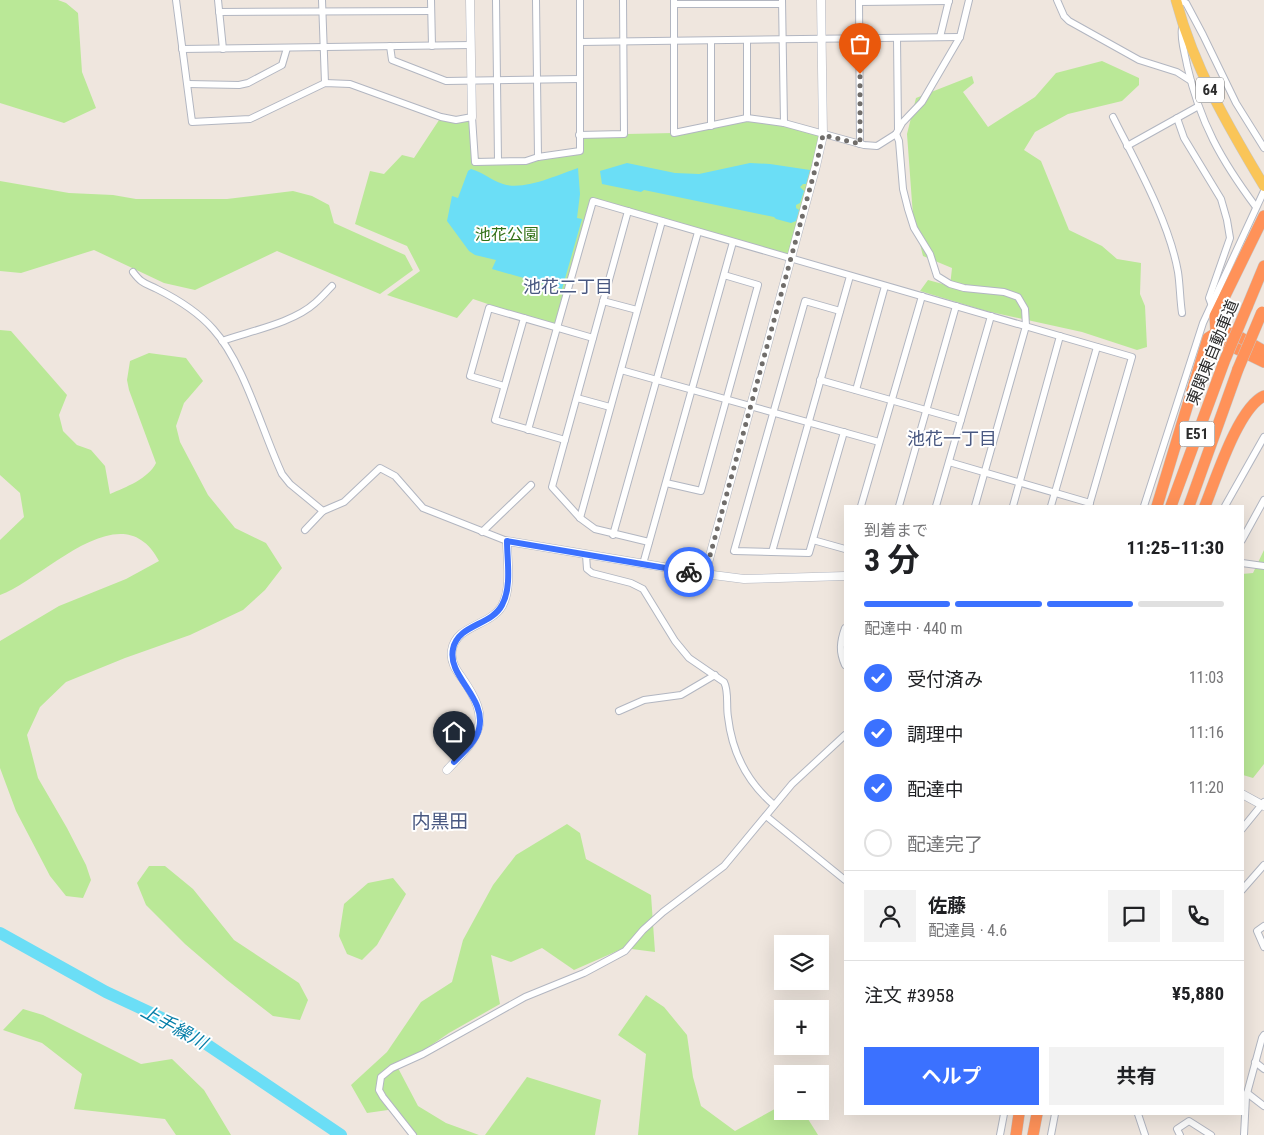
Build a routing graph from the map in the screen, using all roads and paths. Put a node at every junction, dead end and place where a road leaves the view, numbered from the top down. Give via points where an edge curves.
1 (176, 0) edge
2 (218, 0) edge
3 (322, 0) edge
4 (431, 0) edge
5 (470, 0) edge
6 (496, 0) edge
7 (536, 0) edge
8 (580, 0) edge
9 (623, 0) edge
10 (821, 0) edge
11 (949, 0) edge
12 (969, 0) edge
13 (1057, 0) edge
14 (1177, 0) edge
15 (859, 1) edge
16 (674, 2) edge
17 (782, 2) edge
18 (322, 11) junction
19 (431, 11) junction
20 (219, 12) junction
21 (1182, 23) junction
22 (940, 37) junction
23 (960, 37) junction
24 (860, 38) junction
25 (896, 38) junction
26 (822, 39) junction
27 (711, 40) junction
28 (747, 40) junction
29 (783, 40) junction
30 (674, 41) junction
31 (580, 42) junction
32 (623, 42) junction
33 (471, 45) junction
34 (390, 46) junction
35 (432, 46) junction
36 (323, 47) junction
37 (287, 48) junction
38 (182, 49) junction
39 (223, 49) junction
40 (537, 80) junction
41 (580, 80) junction
42 (472, 81) junction
43 (497, 81) junction
44 (1191, 81) junction
45 (325, 83) junction
46 (188, 84) junction
47 (1198, 107) junction
48 (472, 117) junction
49 (1113, 117) dead end
50 (747, 118) junction
51 (1177, 118) junction
52 (784, 124) junction
53 (711, 126) junction
54 (897, 132) junction
55 (579, 135) junction
56 (823, 135) junction
57 (860, 144) junction
58 (1127, 146) junction
59 (1264, 148) edge
60 (538, 157) junction
61 (498, 161) junction
62 (1264, 186) edge
63 (1264, 192) edge
64 (1260, 211) edge
65 (628, 212) junction
66 (662, 221) junction
67 (698, 232) junction
68 (733, 242) junction
69 (791, 259) junction
70 (1264, 266) edge
71 (133, 272) dead end
72 (724, 275) junction
73 (850, 276) junction
74 (332, 286) dead end
75 (886, 286) junction
76 (922, 296) junction
77 (603, 301) junction
78 (956, 306) junction
79 (1212, 306) junction
80 (637, 310) junction
81 (1263, 310) edge
82 (840, 311) junction
83 (1182, 313) dead end
84 (991, 316) junction
85 (524, 318) junction
86 (1026, 326) junction
87 (558, 328) junction
88 (1216, 331) junction
89 (1060, 336) junction
90 (593, 338) junction
91 (222, 341) junction
92 (1097, 347) junction
93 (1264, 351) edge
94 (1264, 362) edge
95 (621, 370) junction
96 (657, 380) junction
97 (820, 380) junction
98 (504, 386) junction
99 (692, 390) junction
100 (856, 390) junction
101 (1264, 396) edge
102 (577, 398) junction
103 (727, 400) junction
104 (892, 400) junction
105 (751, 406) junction
106 (610, 407) junction
107 (926, 410) junction
108 (773, 412) junction
109 (961, 420) junction
110 (808, 422) junction
111 (528, 430) junction
112 (844, 432) junction
113 (1264, 437) edge
114 (565, 440) junction
115 (880, 442) junction
116 (949, 462) junction
117 (986, 473) junction
118 (666, 482) junction
119 (1020, 483) junction
120 (531, 485) dead end
121 (1055, 493) junction
122 (1264, 500) edge
123 (861, 505) edge
124 (899, 505) edge
125 (936, 505) edge
126 (975, 505) edge
127 (1013, 505) edge
128 (1051, 505) edge
129 (1090, 505) edge
130 (1144, 505) edge
131 (1157, 505) edge
132 (1171, 505) edge
133 (1189, 505) edge
134 (1205, 505) edge
135 (1227, 505) edge
136 (323, 511) junction
137 (580, 518) junction
138 (305, 530) dead end
139 (482, 532) junction
140 (614, 535) junction
141 (1244, 536) edge
142 (812, 540) junction
143 (507, 541) junction
144 (649, 542) junction
145 (844, 549) edge
146 (772, 552) junction
147 (586, 554) junction
148 (1244, 563) edge
149 (643, 564) junction
150 (1264, 566) edge
151 (705, 574) junction
152 (844, 576) edge
153 (844, 631) edge
154 (844, 663) edge
155 (715, 675) junction
156 (619, 711) dead end
157 (844, 737) edge
158 (447, 770) dead end
159 (1244, 795) edge
160 (1263, 804) edge
161 (774, 805) junction
162 (766, 816) junction
163 (1244, 827) edge
164 (1264, 865) edge
165 (844, 879) edge
166 (1244, 888) edge
167 (1264, 926) edge
168 (1264, 947) edge
169 (1264, 1035) edge
170 (1256, 1062) junction
171 (1264, 1069) edge
172 (1247, 1093) junction
173 (1264, 1106) edge
174 (1004, 1115) edge
175 (1019, 1115) edge
176 (1037, 1115) edge
177 (1055, 1115) edge
178 (1138, 1115) edge
179 (413, 1135) edge
180 (1000, 1135) edge
181 (1016, 1135) edge
182 (1033, 1135) edge
183 (1051, 1135) edge
184 (1146, 1135) edge
185 (1180, 1135) edge
186 (1211, 1135) edge
187 (1244, 1135) edge

1 - 38 street
2 - 20 street
3 - 18 street
4 - 19 street
5 - 33 street
6 - 43 street
7 - 40 street
8 - 31 street
9 - 32 street
10 - 26 street
11 - 15 street
11 - 22 street
12 - 23 street
13 - 44 street via 1069,21 1140,60 1177,72
14 - 21 main road, 64
14 - 59 street via 1186,3 1236,103
15 - 24 street
16 - 17 street
16 - 30 street
17 - 29 street
18 - 19 street
18 - 20 street
18 - 36 street
19 - 35 street
20 - 39 street
21 - 44 street
21 - 62 main road, 64 via 1203,77
22 - 23 street
22 - 25 street
23 - 54 street via 922,102
24 - 25 street
24 - 26 street
24 - 57 street
25 - 54 street
26 - 29 street
26 - 56 street
27 - 28 street
27 - 30 street
27 - 53 street
28 - 29 street
28 - 50 street
29 - 52 street
30 - 32 street
30 - 53 street via 674,133
31 - 32 street
31 - 41 street
32 - 55 street via 624,134
33 - 35 street
33 - 42 street
34 - 35 street
34 - 36 street
34 - 42 street via 392,60 446,81
36 - 37 street
36 - 45 street
37 - 39 street
37 - 46 street via 282,65 248,83
38 - 39 street
38 - 46 street
40 - 41 street
40 - 43 street
40 - 60 street
41 - 55 street
42 - 43 street
42 - 48 street
43 - 61 street
44 - 47 street
45 - 46 street via 250,119 192,122
45 - 48 street via 350,84 441,117 456,120
47 - 51 street
47 - 64 street via 1224,161
48 - 61 street via 475,162
49 - 58 street
50 - 52 street
50 - 53 street
51 - 58 street
51 - 79 street via 1184,138 1221,198 1227,220 1230,238 1209,298
52 - 56 street
54 - 57 street via 877,146
54 - 86 street via 908,209 937,276 964,288 1004,292 1018,297 1025,309
55 - 60 street via 580,151
56 - 57 street
56 - 69 street
58 - 83 street via 1172,248
60 - 61 street via 526,161
63 - 64 street
64 - 79 street
64 - 88 highway via 1215,316
65 - 66 street
65 - 77 street
65 - 87 street via 593,201
66 - 67 street
66 - 80 street
67 - 68 street
67 - 96 street
68 - 69 street
68 - 72 street
69 - 73 street
69 - 105 street
70 - 132 highway, 東関東自動車道 / E51, bridge via 1224,362
71 - 91 street via 141,283 157,289 201,317
72 - 99 street
72 - 103 street via 758,285
73 - 75 street
73 - 82 street
74 - 91 street via 315,304 301,312
75 - 76 street
75 - 100 street
76 - 78 street
76 - 104 street
77 - 80 street
77 - 90 street
78 - 84 street
78 - 107 street
79 - 130 street
80 - 95 street
81 - 133 highway, 東関東自動車道 / E51, bridge via 1238,369
82 - 97 street
82 - 108 street via 805,301
84 - 86 street
84 - 109 street
85 - 87 street
85 - 98 street
85 - 98 street via 489,308 470,376
86 - 89 street
86 - 117 street
87 - 90 street
87 - 111 street
88 - 93 highway via 1224,328
88 - 94 highway via 1219,340
88 - 131 highway via 1208,338
89 - 92 street
89 - 119 street
90 - 102 street
91 - 136 street via 233,358 282,474
92 - 121 street
92 - 129 street via 1132,357
95 - 96 street
95 - 106 street
96 - 99 street
96 - 140 street
97 - 100 street
97 - 110 street
98 - 111 street via 494,420
99 - 103 street
99 - 118 street
100 - 104 street
101 - 134 highway via 1245,414
102 - 106 street
102 - 114 street
103 - 105 street
103 - 118 street via 701,491
104 - 107 street
104 - 115 street
105 - 108 street
105 - 151 street
106 - 137 street
107 - 109 street
107 - 124 street
108 - 110 street
108 - 146 street via 734,551
109 - 116 street
110 - 112 street
110 - 146 street
111 - 114 street
112 - 115 street
112 - 142 street
113 - 135 street
114 - 137 street via 552,487
115 - 123 street
116 - 117 street
116 - 125 street
117 - 119 street
117 - 126 street
118 - 144 street
119 - 121 street
119 - 127 street
120 - 139 street
121 - 128 street
121 - 129 street
122 - 141 street
136 - 138 street
136 - 139 street via 344,502 380,468 396,476 423,508
137 - 140 street via 595,529
139 - 143 street
140 - 144 street
142 - 145 street
142 - 146 street via 809,553
143 - 147 street
143 - 158 street via 507,584 502,606 494,615 463,632 455,640 452,650 452,661 476,705 480,729
144 - 149 street
147 - 149 street
147 - 155 street via 587,569 592,573 643,589 688,658
148 - 150 street
149 - 151 street
151 - 152 street via 744,579
153 - 154 street via 840,654
155 - 156 street via 681,695 644,700
155 - 161 street via 725,685 732,740 747,775
157 - 161 street via 792,784
159 - 160 street
160 - 163 street
161 - 162 street
162 - 165 street
162 - 179 street via 724,866 663,912 625,951 584,973 525,997 381,1076 379,1090
164 - 166 street
167 - 168 street via 1257,932
169 - 170 street
170 - 171 street
170 - 172 street
172 - 173 street
172 - 187 street
174 - 180 street
175 - 181 highway
176 - 182 highway
177 - 183 street
178 - 184 street
185 - 186 street via 1177,1129 1189,1121

